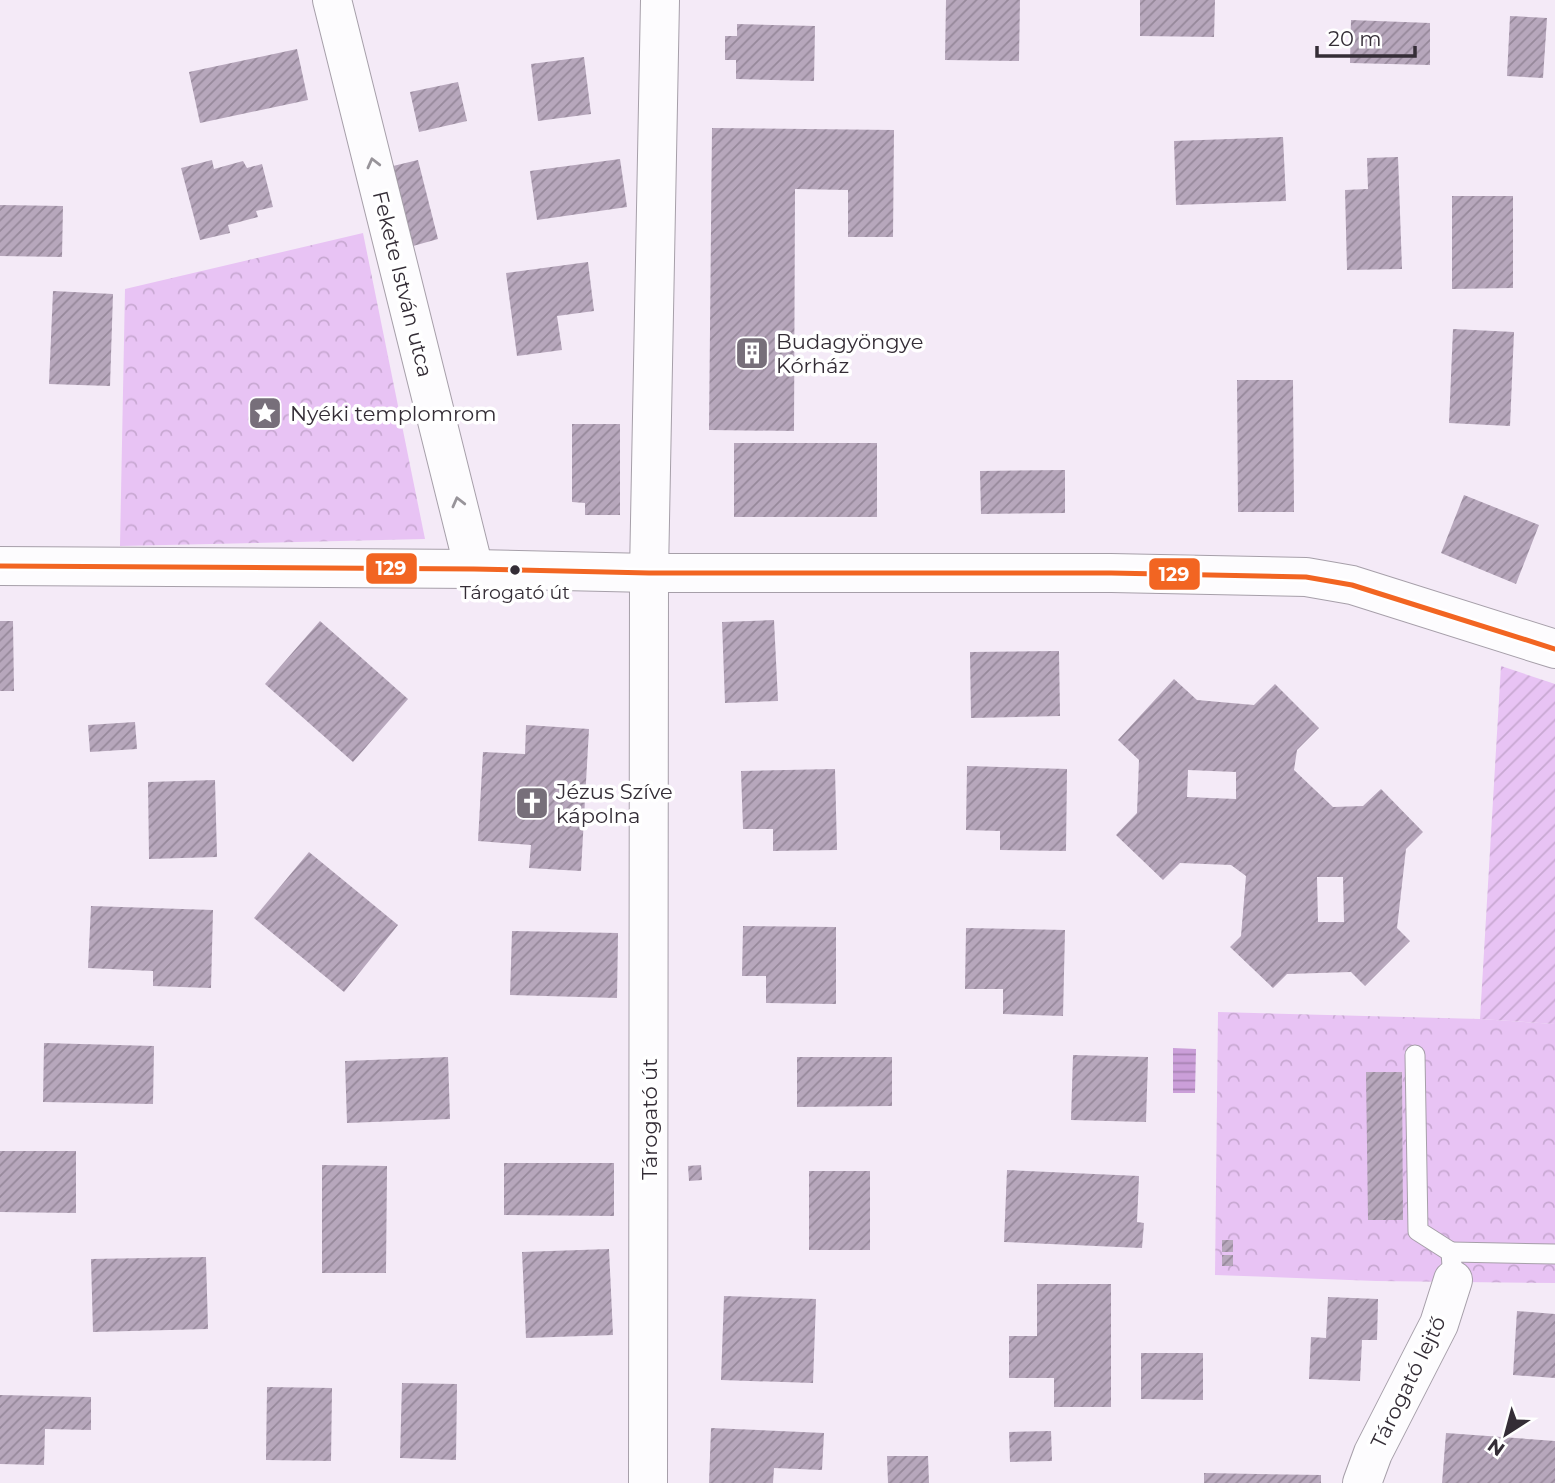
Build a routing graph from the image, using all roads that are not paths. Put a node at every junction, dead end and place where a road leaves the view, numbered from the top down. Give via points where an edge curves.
1 (332, 0) edge
2 (660, 0) edge
3 (0, 566) edge
4 (474, 569) junction
5 (649, 573) junction
6 (1555, 649) edge
7 (1415, 1055) dead end
8 (1555, 1254) edge
9 (1452, 1266) junction
10 (648, 1483) edge
11 (1362, 1483) edge

4 -> 1 street, Fekete István utca
2 - 5 street, Tárogató út
3 - 4 street
4 - 5 street
5 - 6 street via 1306,578 1352,585
5 - 10 street, Tárogató út
7 - 9 lane via 1418,1231
8 - 9 lane
9 - 11 street, Tárogató lejtő via 1439,1324

